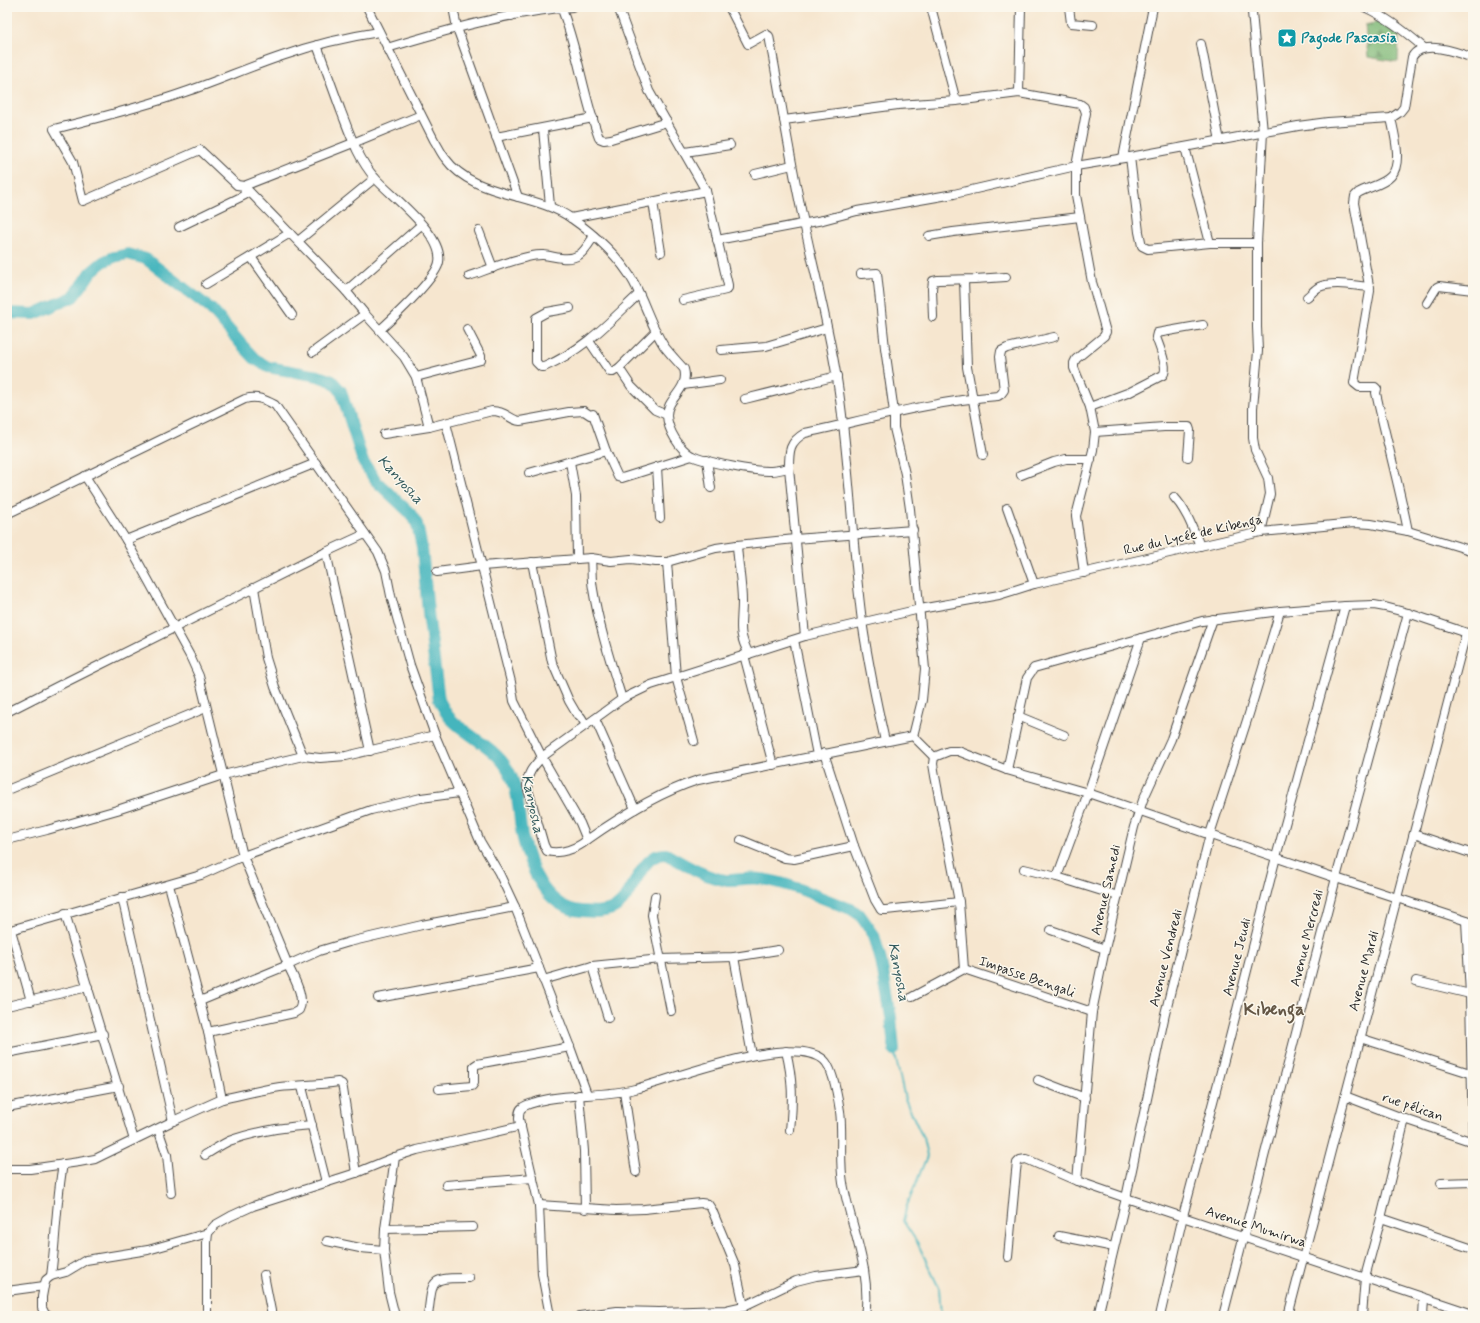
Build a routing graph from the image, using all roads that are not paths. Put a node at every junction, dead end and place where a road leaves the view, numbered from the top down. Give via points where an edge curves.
1 (366, 7) edge
2 (453, 7) edge
3 (509, 7) edge
4 (561, 7) edge
5 (572, 7) edge
6 (618, 7) edge
7 (729, 7) edge
8 (931, 7) edge
9 (1021, 7) edge
10 (1069, 7) edge
11 (1153, 7) edge
12 (1364, 7) edge
13 (1252, 12) dead end
14 (511, 16) junction
15 (1093, 25) dead end
16 (457, 28) junction
17 (378, 32) junction
18 (1201, 44) dead end
19 (317, 45) junction
20 (387, 48) junction
21 (1424, 48) junction
22 (1473, 58) edge
23 (1019, 93) junction
24 (956, 101) junction
25 (421, 114) junction
26 (593, 118) junction
27 (1391, 118) junction
28 (784, 120) junction
29 (667, 122) junction
30 (543, 129) junction
31 (1263, 132) junction
32 (496, 137) junction
33 (1220, 140) junction
34 (353, 143) junction
35 (730, 145) dead end
36 (1185, 147) junction
37 (685, 152) junction
38 (1126, 158) junction
39 (792, 165) junction
40 (1076, 166) junction
41 (755, 174) dead end
42 (375, 178) junction
43 (244, 186) junction
44 (706, 191) junction
45 (518, 197) junction
46 (653, 202) junction
47 (550, 206) junction
48 (1080, 217) junction
49 (571, 218) junction
50 (804, 223) junction
51 (421, 225) junction
52 (179, 227) dead end
53 (479, 231) dead end
54 (290, 233) junction
55 (594, 236) junction
56 (929, 236) dead end
57 (717, 240) junction
58 (298, 241) junction
59 (1257, 242) junction
60 (1210, 243) junction
61 (661, 252) dead end
62 (251, 257) junction
63 (493, 268) junction
64 (861, 274) dead end
65 (469, 276) dead end
66 (1006, 276) dead end
67 (964, 280) junction
68 (206, 284) dead end
69 (1370, 287) junction
70 (1473, 290) edge
71 (346, 291) junction
72 (639, 294) junction
73 (1307, 297) dead end
74 (683, 300) dead end
75 (1427, 303) dead end
76 (570, 308) dead end
77 (292, 314) dead end
78 (365, 314) junction
79 (933, 317) dead end
80 (1203, 325) dead end
81 (828, 328) junction
82 (467, 329) dead end
83 (380, 330) junction
84 (656, 331) junction
85 (1054, 337) dead end
86 (589, 341) junction
87 (722, 350) dead end
88 (313, 352) dead end
89 (619, 368) junction
90 (837, 376) junction
91 (416, 377) junction
92 (720, 380) dead end
93 (683, 385) junction
94 (972, 398) junction
95 (745, 399) dead end
96 (1090, 407) junction
97 (894, 412) junction
98 (666, 415) junction
99 (446, 422) junction
100 (844, 424) junction
101 (429, 427) junction
102 (1095, 432) junction
103 (384, 434) dead end
104 (606, 451) junction
105 (983, 455) dead end
106 (692, 456) junction
107 (1188, 457) dead end
108 (1091, 459) junction
109 (707, 460) junction
110 (570, 462) junction
111 (316, 463) junction
112 (657, 467) junction
113 (789, 468) junction
114 (530, 473) dead end
115 (1021, 475) dead end
116 (86, 476) junction
117 (711, 488) dead end
118 (1174, 497) dead end
119 (1007, 508) dead end
120 (7, 514) edge
121 (660, 518) dead end
122 (913, 530) junction
123 (1408, 531) junction
124 (1261, 532) junction
125 (365, 534) junction
126 (854, 536) junction
127 (795, 539) junction
128 (126, 540) junction
129 (737, 545) junction
130 (1200, 546) junction
131 (1473, 551) edge
132 (326, 552) junction
133 (591, 558) junction
134 (577, 559) junction
135 (532, 562) junction
136 (667, 562) junction
137 (482, 566) junction
138 (437, 572) dead end
139 (1084, 573) junction
140 (1034, 584) junction
141 (254, 588) junction
142 (1345, 606) junction
143 (920, 609) junction
144 (1280, 611) junction
145 (1408, 613) junction
146 (1213, 619) junction
147 (862, 622) junction
148 (174, 628) junction
149 (1469, 634) edge
150 (805, 636) junction
151 (1140, 638) junction
152 (794, 640) junction
153 (747, 654) junction
154 (676, 677) junction
155 (622, 700) junction
156 (206, 708) junction
157 (7, 712) edge
158 (1018, 716) junction
159 (595, 719) junction
160 (586, 725) junction
161 (435, 735) junction
162 (1064, 735) dead end
163 (913, 736) junction
164 (694, 741) dead end
165 (886, 741) junction
166 (370, 751) junction
167 (820, 754) junction
168 (303, 756) junction
169 (934, 756) junction
170 (542, 757) junction
171 (773, 765) junction
172 (1007, 770) junction
173 (223, 775) junction
174 (7, 790) edge
175 (1088, 793) junction
176 (459, 794) junction
177 (635, 809) junction
178 (1139, 811) junction
179 (1210, 834) junction
180 (1414, 834) junction
181 (7, 840) edge
182 (587, 840) junction
183 (741, 840) dead end
184 (854, 846) junction
185 (1473, 854) edge
186 (243, 856) junction
187 (1276, 857) junction
188 (1024, 869) dead end
189 (1057, 877) junction
190 (1336, 878) junction
191 (169, 885) junction
192 (655, 896) dead end
193 (1118, 896) junction
194 (122, 897) junction
195 (1397, 898) junction
196 (959, 902) junction
197 (515, 907) junction
198 (65, 914) junction
199 (1470, 922) edge
200 (9, 930) edge
201 (1052, 930) dead end
202 (1105, 949) junction
203 (778, 950) dead end
204 (734, 957) junction
205 (661, 959) junction
206 (288, 965) junction
207 (592, 966) junction
208 (539, 968) junction
209 (964, 969) junction
210 (543, 980) junction
211 (1416, 981) dead end
212 (88, 987) junction
213 (1470, 994) junction
214 (912, 997) dead end
215 (378, 998) dead end
216 (31, 1001) junction
217 (200, 1001) junction
218 (7, 1006) edge
219 (671, 1011) dead end
220 (1092, 1012) junction
221 (608, 1018) dead end
222 (208, 1032) junction
223 (102, 1034) junction
224 (1360, 1038) junction
225 (570, 1047) junction
226 (786, 1051) junction
227 (7, 1053) edge
228 (752, 1055) junction
229 (1473, 1074) edge
230 (1038, 1080) dead end
231 (119, 1086) junction
232 (302, 1086) junction
233 (439, 1090) dead end
234 (624, 1092) junction
235 (583, 1095) junction
236 (1345, 1096) junction
237 (1085, 1098) junction
238 (222, 1099) junction
239 (7, 1107) edge
240 (1405, 1119) junction
241 (173, 1121) junction
242 (312, 1126) junction
243 (521, 1126) junction
244 (158, 1129) junction
245 (790, 1130) dead end
246 (134, 1140) junction
247 (1473, 1142) edge
248 (1473, 1145) edge
249 (205, 1154) dead end
250 (395, 1157) junction
251 (63, 1164) junction
252 (7, 1169) edge
253 (636, 1172) dead end
254 (356, 1173) junction
255 (533, 1178) junction
256 (1077, 1181) junction
257 (326, 1182) junction
258 (1473, 1182) edge
259 (1441, 1183) dead end
260 (446, 1185) dead end
261 (171, 1193) dead end
262 (1126, 1198) junction
263 (539, 1205) junction
264 (585, 1209) junction
265 (1183, 1216) junction
266 (1381, 1218) junction
267 (473, 1227) dead end
268 (385, 1229) junction
269 (208, 1233) junction
270 (1059, 1236) dead end
271 (1243, 1236) junction
272 (327, 1240) dead end
273 (1114, 1247) junction
274 (1473, 1249) edge
275 (384, 1250) junction
276 (1008, 1257) dead end
277 (1303, 1257) junction
278 (864, 1270) junction
279 (264, 1275) dead end
280 (51, 1276) junction
281 (1365, 1277) junction
282 (469, 1278) dead end
283 (44, 1286) junction
284 (7, 1291) edge
285 (1424, 1298) junction
286 (744, 1306) junction
287 (659, 1314) edge
288 (1473, 1314) edge
289 (48, 1316) edge
290 (207, 1316) edge
291 (272, 1316) edge
292 (395, 1316) edge
293 (428, 1316) edge
294 (550, 1316) edge
295 (580, 1316) edge
296 (865, 1316) edge
297 (1098, 1316) edge
298 (1160, 1316) edge
299 (1223, 1316) edge
300 (1288, 1316) edge
301 (1362, 1316) edge
302 (1423, 1316) edge

1 - 17 street
2 - 16 street
3 - 14 street
4 - 5 street
4 - 14 street
4 - 26 street
6 - 29 street via 649,91
7 - 28 street via 748,44 762,35 769,36
8 - 24 street
9 - 23 street
10 - 15 street via 1071,23
11 - 38 street
12 - 21 street via 1395,24
13 - 31 street
14 - 16 street
16 - 20 street
16 - 32 street
17 - 19 street via 349,36
17 - 20 street
18 - 33 street
19 - 34 street
19 - 43 street via 126,111 54,129 73,162 83,201 200,150 238,185
20 - 25 street
21 - 22 street via 1451,50
21 - 27 street via 1414,52 1404,107
23 - 24 street
23 - 40 street via 1080,104 1084,107 1086,113
24 - 28 street via 898,105
25 - 34 street
25 - 45 street via 445,159 457,170 482,186
26 - 29 street via 599,138 604,140
26 - 30 street
27 - 31 street via 1328,122
27 - 69 street via 1397,151 1392,176 1358,193 1354,203
28 - 39 street
29 - 37 street
30 - 32 street
30 - 47 street
31 - 33 street
31 - 59 street
32 - 45 street
33 - 36 street
34 - 42 street
34 - 43 street
35 - 37 street
36 - 38 street
36 - 60 street
37 - 44 street
38 - 40 street
38 - 60 street via 1142,246 1148,249
39 - 41 street
39 - 50 street
40 - 48 street via 1076,195
40 - 50 street via 954,194
42 - 51 street
42 - 58 street
43 - 52 street via 245,195
43 - 54 street
44 - 46 street
44 - 57 street
45 - 47 street
46 - 49 street
46 - 61 street
47 - 49 street
48 - 56 street
48 - 96 street via 1093,288 1106,332 1076,359 1074,364
49 - 55 street
50 - 57 street
50 - 81 street
51 - 71 street
51 - 83 street via 435,240 440,262 434,275
53 - 63 street
54 - 58 street
54 - 62 street
55 - 63 street via 580,255 572,258 538,255
55 - 72 street via 626,270
57 - 74 street via 728,288
58 - 71 street
59 - 60 street
59 - 124 street via 1258,351 1253,438 1255,450 1268,478 1270,494
62 - 68 street
62 - 77 street
63 - 65 street
64 - 97 street via 877,273
66 - 67 street
67 - 79 street via 933,281
67 - 94 street via 967,368
69 - 73 street via 1325,286
69 - 123 street via 1354,383 1359,387 1377,389 1382,426
70 - 75 street via 1439,286
71 - 78 street
72 - 84 street
72 - 86 street
76 - 86 street via 547,312 536,318 536,362 544,367 561,360
78 - 83 street
78 - 88 street
80 - 96 street via 1157,333 1166,372 1130,392
81 - 87 street via 766,346
81 - 90 street
82 - 91 street via 481,360
83 - 91 street via 404,358
84 - 89 street
84 - 93 street via 671,355 684,369
85 - 94 street via 1001,351 1004,392 998,396
86 - 89 street via 610,372
89 - 98 street via 655,410
90 - 95 street
90 - 100 street
91 - 101 street
92 - 93 street
93 - 98 street
94 - 97 street
94 - 105 street
96 - 102 street
97 - 100 street
97 - 122 street via 894,428 908,491
98 - 106 street via 675,438
99 - 101 street
99 - 104 street via 492,411 503,412 520,421 569,412 584,412 593,414
99 - 137 street
100 - 113 street via 798,437 789,453
100 - 126 street
101 - 103 street
102 - 107 street via 1189,427
102 - 108 street
104 - 110 street
104 - 112 street via 618,477
106 - 109 street
106 - 112 street
108 - 115 street via 1066,459
108 - 139 street via 1075,519
109 - 113 street via 764,471
109 - 117 street
110 - 114 street
110 - 134 street via 576,496
111 - 116 street via 275,405 254,397 244,399
111 - 125 street
111 - 128 street
112 - 121 street
113 - 127 street
116 - 120 street
116 - 128 street
118 - 130 street via 1186,514
119 - 140 street
122 - 126 street
122 - 143 street
123 - 124 street, Rue du Lycée de Kibenga via 1354,523
123 - 131 street, Rue du Lycée de Kibenga
124 - 130 street, Rue du Lycée de Kibenga
125 - 132 street
125 - 161 street via 378,552 386,571 410,665
126 - 127 street
126 - 147 street
127 - 129 street
127 - 150 street
128 - 148 street
129 - 136 street via 716,548
129 - 153 street via 742,601 740,628
130 - 139 street, Rue du Lycée de Kibenga
132 - 141 street
132 - 166 street
133 - 134 street
133 - 136 street
133 - 155 street via 598,611 608,656
134 - 135 street
135 - 137 street
135 - 160 street via 552,662 569,701
136 - 154 street
137 - 138 street
137 - 170 street via 514,701
139 - 140 street, Rue du Lycée de Kibenga
140 - 143 street, Rue du Lycée de Kibenga via 998,595
141 - 148 street
141 - 168 street via 266,658
142 - 144 street
142 - 145 street via 1374,606
142 - 187 street, Avenue Jeudi
143 - 147 street, Rue du Lycée de Kibenga
143 - 163 street via 925,669 922,700
144 - 146 street
144 - 179 street, Avenue Vendredi
145 - 149 street
145 - 190 street, Avenue Mercredi
146 - 151 street
146 - 178 street, Avenue Samedi via 1171,739
147 - 150 street, Rue du Lycée de Kibenga
147 - 165 street
148 - 156 street via 199,676
148 - 157 street
149 - 180 street, Avenue Mardi
150 - 152 street, Rue du Lycée de Kibenga
151 - 158 street via 1034,668 1027,678
151 - 175 street
152 - 153 street, Rue du Lycée de Kibenga
152 - 167 street
153 - 154 street, Rue du Lycée de Kibenga
153 - 171 street
154 - 155 street, Rue du Lycée de Kibenga via 651,685
154 - 164 street
155 - 159 street, Rue du Lycée de Kibenga
156 - 173 street
156 - 174 street
158 - 162 street
158 - 172 street
159 - 160 street, Rue du Lycée de Kibenga
159 - 177 street
160 - 170 street, Rue du Lycée de Kibenga
161 - 166 street
161 - 176 street
163 - 165 street
163 - 169 street
165 - 167 street
166 - 168 street via 320,758
167 - 171 street
167 - 184 street
168 - 173 street
169 - 172 street via 958,751
169 - 196 street via 934,776
170 - 182 street
170 - 182 street, Rue du Lycée de Kibenga via 527,777 527,786 547,851 557,852 580,846
171 - 177 street via 692,782
172 - 175 street
173 - 181 street via 117,810
173 - 186 street
175 - 178 street
175 - 189 street
176 - 186 street via 420,798 371,810
176 - 197 street via 480,841
177 - 182 street
178 - 179 street
178 - 193 street, Avenue Samedi
179 - 187 street
179 - 262 street, Avenue Vendredi via 1165,1014
180 - 185 street
180 - 195 street, Avenue Mardi
183 - 184 street via 785,858 794,859
184 - 196 street via 880,910
186 - 191 street via 201,875
186 - 206 street
187 - 190 street
187 - 265 street, Avenue Jeudi
188 - 189 street
189 - 193 street
190 - 195 street
190 - 271 street, Avenue Mercredi
191 - 194 street
191 - 217 street
192 - 205 street via 652,915
193 - 202 street, Avenue Samedi
194 - 198 street
194 - 241 street
195 - 199 street
195 - 224 street, Avenue Mardi
196 - 209 street
197 - 206 street via 350,942
197 - 208 street
198 - 200 street
198 - 212 street
199 - 213 street
200 - 216 street
201 - 202 street
202 - 220 street, Avenue Samedi
203 - 204 street
204 - 205 street
204 - 228 street
205 - 207 street
205 - 219 street
206 - 217 street
206 - 222 street via 302,1002 299,1010
207 - 210 street
207 - 221 street
208 - 210 street
208 - 215 street
209 - 214 street, Impasse Bengali
209 - 220 street, Impasse Bengali
210 - 225 street
211 - 213 street
212 - 216 street
212 - 223 street
213 - 229 street
216 - 218 street
217 - 222 street
220 - 237 street, Avenue Samedi
222 - 238 street
223 - 227 street
223 - 231 street
224 - 229 street
224 - 236 street, Avenue Mardi
225 - 233 street via 477,1064 474,1066 472,1086
225 - 235 street
226 - 228 street
226 - 245 street via 793,1101
226 - 278 street via 817,1055 829,1067 840,1109 840,1153 844,1184
228 - 234 street
229 - 247 street
230 - 237 street
231 - 239 street
231 - 246 street
232 - 238 street via 281,1087
232 - 242 street
232 - 254 street via 338,1082 342,1084
234 - 235 street
234 - 253 street
235 - 243 street via 544,1100 522,1108 519,1112
235 - 264 street
236 - 240 street, rue pélican
236 - 277 street, Avenue Mardi
237 - 256 street, Avenue Samedi
238 - 241 street
240 - 247 street, rue pélican
240 - 266 street
241 - 244 street
242 - 249 street via 263,1131 229,1142
242 - 257 street
243 - 250 street
243 - 255 street
244 - 246 street
244 - 261 street via 167,1155
246 - 251 street via 95,1159
247 - 248 street
250 - 254 street
250 - 268 street
251 - 252 street via 30,1169
251 - 280 street
254 - 257 street
255 - 260 street
255 - 263 street
256 - 262 street, Avenue Mumirwa
256 - 276 street, Avenue Mumirwa via 1033,1162 1023,1159 1017,1163
257 - 269 street via 253,1206 220,1222
258 - 259 street
262 - 265 street, Avenue Mumirwa
262 - 273 street, Avenue Vendredi
263 - 264 street
263 - 294 street via 542,1274
264 - 286 street via 637,1209 708,1204 735,1265
265 - 271 street, Avenue Mumirwa
265 - 298 street, Avenue Jeudi
266 - 274 street
266 - 281 street
267 - 268 street
268 - 275 street
269 - 280 street via 148,1250 86,1260 66,1272
269 - 290 street
270 - 273 street
271 - 277 street, Avenue Mumirwa
271 - 299 street, Avenue Mercredi
272 - 275 street via 360,1248
273 - 297 street, Avenue Vendredi
275 - 292 street
277 - 281 street, Avenue Mumirwa
277 - 300 street, Avenue Mardi
278 - 286 street via 796,1281
278 - 296 street via 867,1287
279 - 291 street
280 - 283 street
281 - 285 street, Avenue Mumirwa
281 - 301 street
282 - 293 street via 436,1281 432,1286
283 - 284 street
283 - 289 street via 42,1308
285 - 288 street, Avenue Mumirwa
285 - 302 street
286 - 287 street via 726,1310
287 - 295 street via 617,1311

